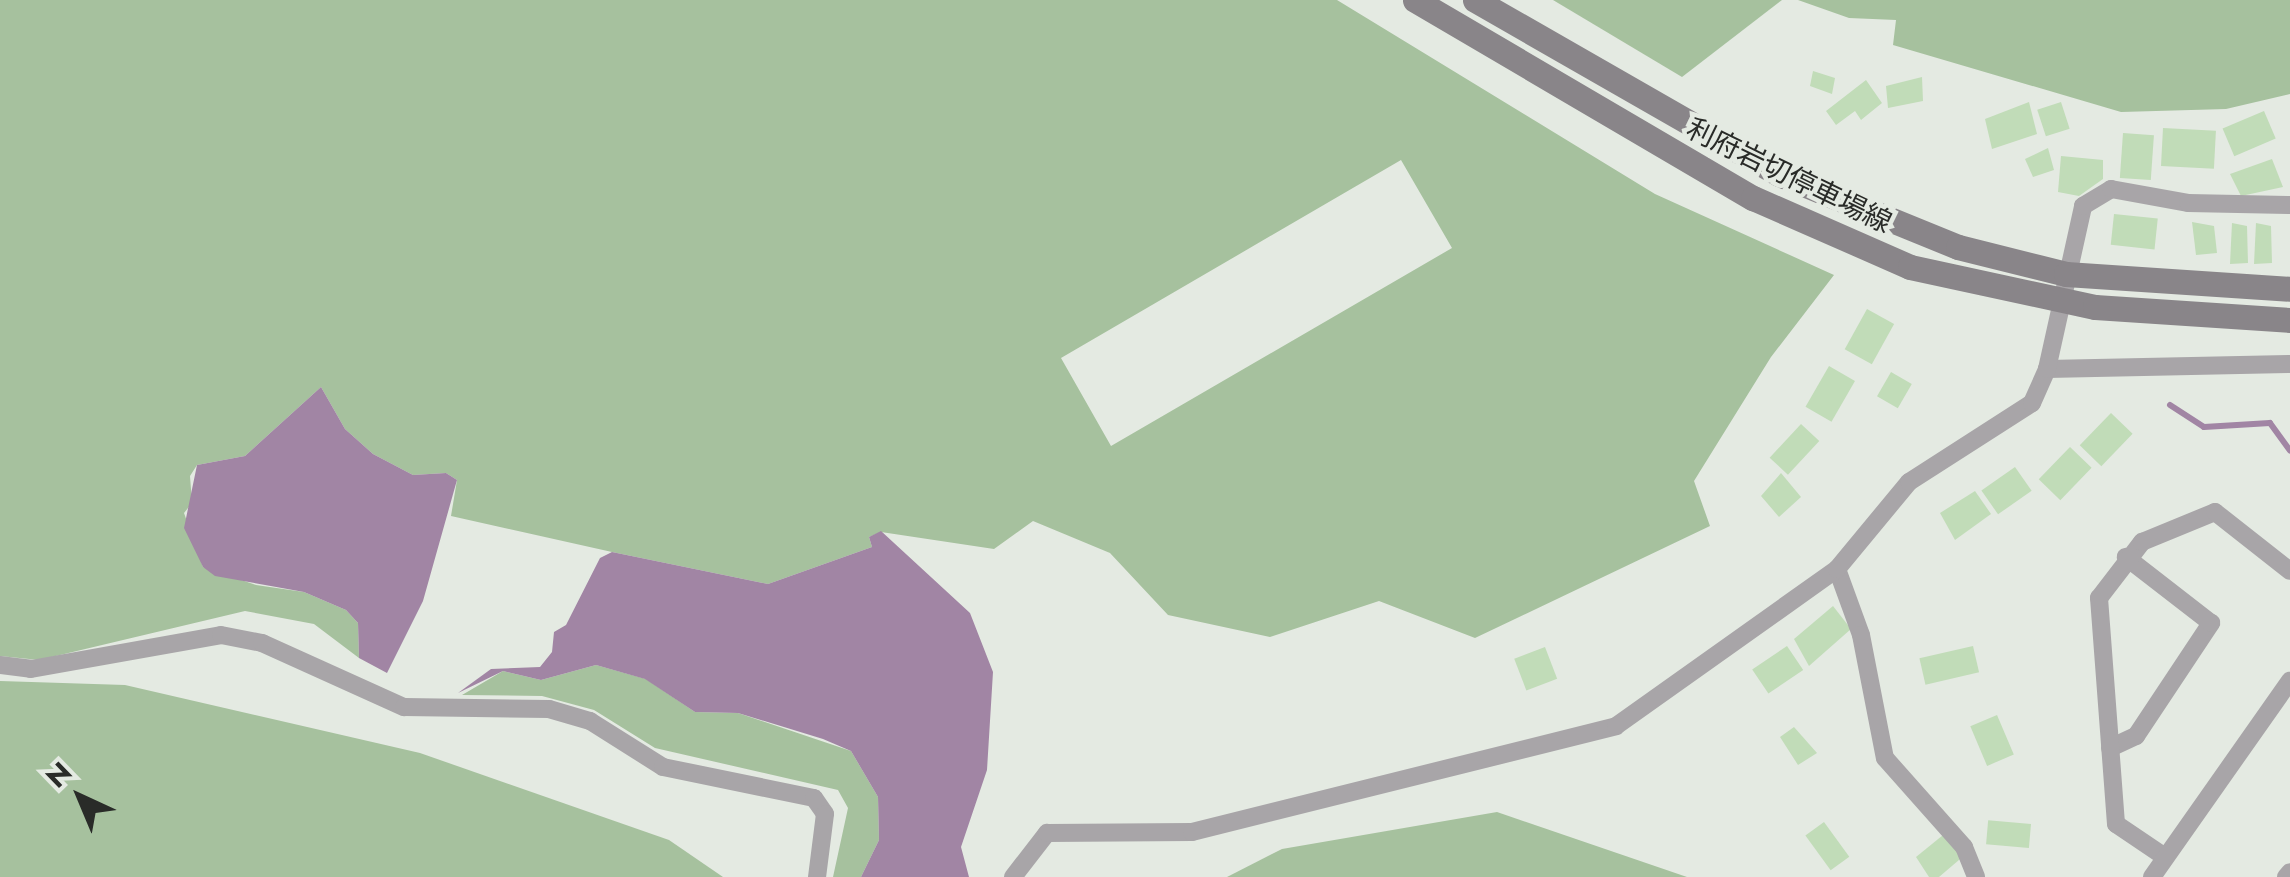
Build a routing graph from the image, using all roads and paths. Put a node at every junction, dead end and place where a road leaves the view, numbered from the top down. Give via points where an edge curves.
1 (1415, 0) edge
2 (1476, 0) edge
3 (2290, 205) edge
4 (2066, 274) junction
5 (2290, 289) edge
6 (2060, 301) junction
7 (2290, 320) edge
8 (2290, 364) edge
9 (2047, 368) junction
10 (2126, 557) junction
11 (1836, 569) junction
12 (2290, 571) edge
13 (0, 665) edge
14 (2290, 680) edge
15 (2110, 748) junction
16 (2165, 857) junction
17 (817, 877) edge
18 (1013, 877) edge
19 (1976, 877) edge
20 (2152, 877) edge

1 - 6 main road, 利府岩切停車場線 via 1635,132 1831,236 1910,266
2 - 4 main road, 利府岩切停車場線 via 1779,174 1958,247
3 - 4 street via 2188,203 2111,190 2083,206
4 - 5 main road, 利府岩切停車場線
4 - 6 street
6 - 7 main road, 利府岩切停車場線 via 2215,319
6 - 9 street
8 - 9 street
9 - 11 street via 2032,403 1908,482
10 - 12 street via 2142,542 2215,512
10 - 15 street via 2099,598
10 - 15 street via 2210,623 2136,736
11 - 18 street via 1616,726 1192,832 1047,833
11 - 19 street via 1861,635 1885,758 1964,847
13 - 17 street via 31,668 221,635 262,643 404,706 549,709 590,721 663,767 814,798 825,814
14 - 16 street
15 - 16 street via 2116,824
16 - 20 street

